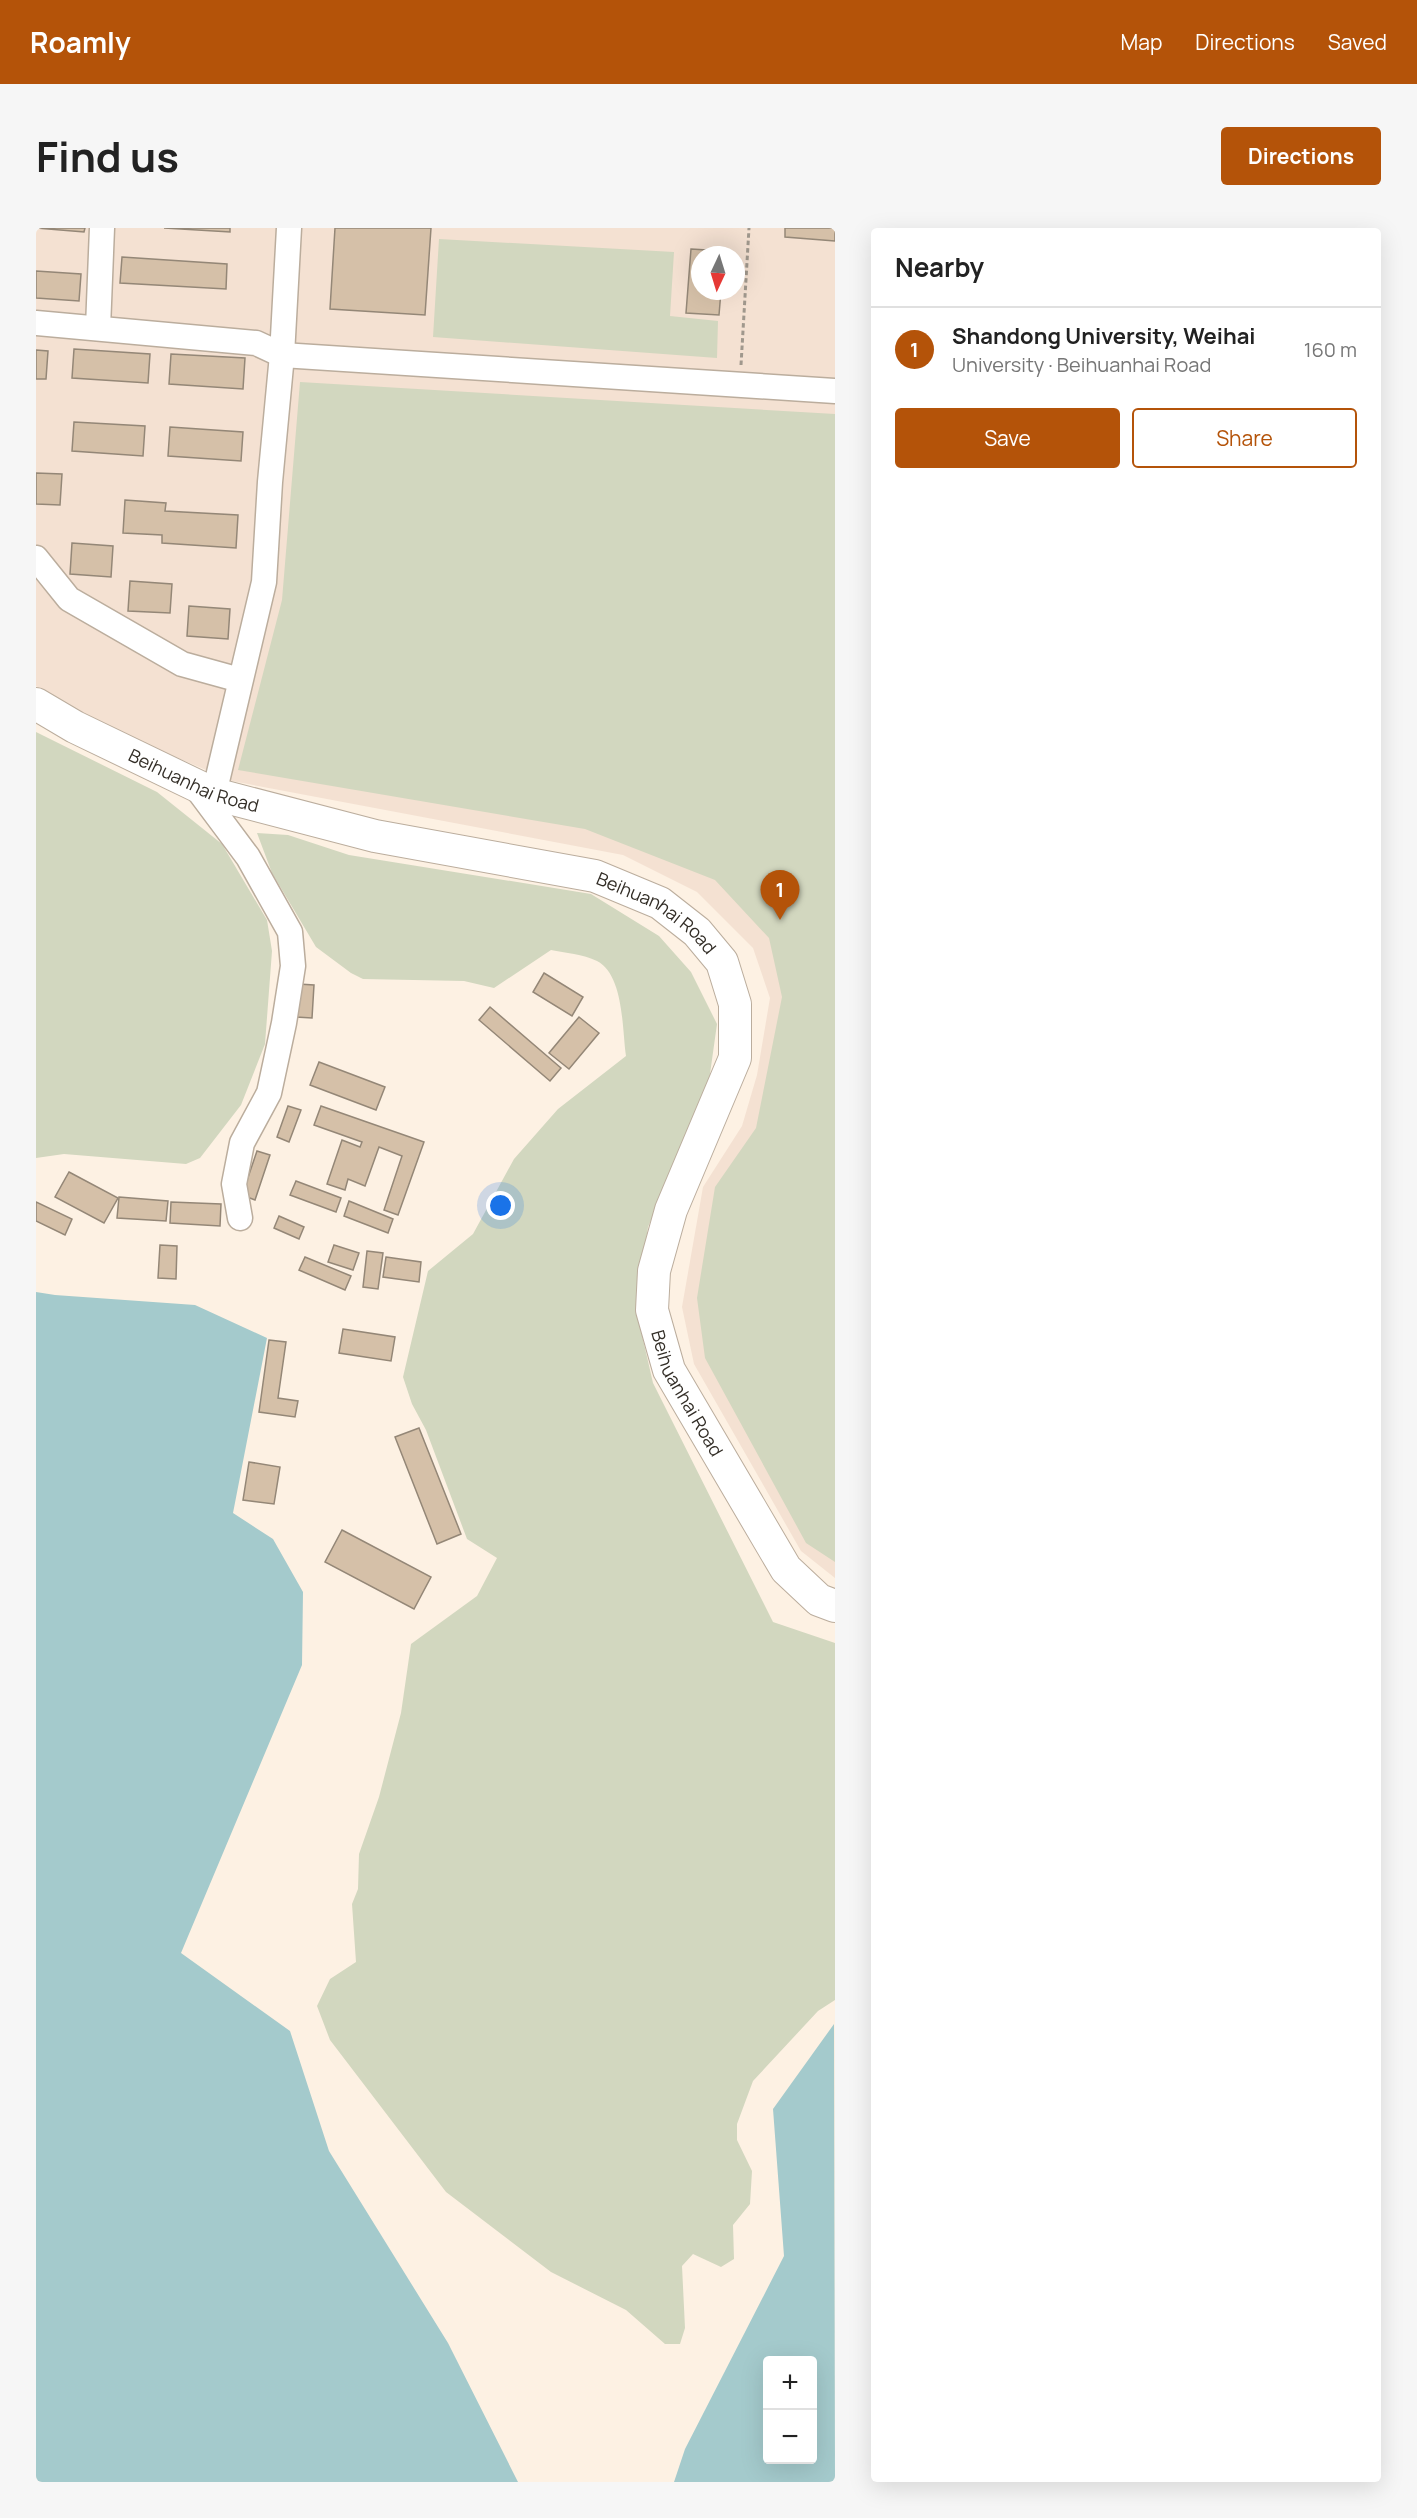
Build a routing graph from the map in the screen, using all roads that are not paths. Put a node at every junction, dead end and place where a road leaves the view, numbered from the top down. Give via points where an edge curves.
1 (102, 228) edge
2 (289, 228) edge
3 (36, 323) edge
4 (98, 328) junction
5 (282, 355) junction
6 (835, 391) edge
7 (36, 558) edge
8 (240, 680) junction
9 (36, 704) edge
10 (204, 789) junction
11 (240, 1218) dead end
12 (835, 1606) edge

1 - 4 lane
2 - 5 lane
3 - 4 lane
4 - 5 lane via 256,343
5 - 6 lane
5 - 8 lane via 264,582
7 - 8 lane via 69,599 182,664
8 - 10 lane
9 - 10 main road, Beihuanhai Road
10 - 11 lane via 248,856 290,932 293,966 269,1093 242,1143 234,1184
10 - 12 main road, Beihuanhai Road via 375,836 595,876 660,903 697,932 722,962 735,1004 735,1058 671,1210 654,1271 652,1310 669,1370 786,1569 819,1600

